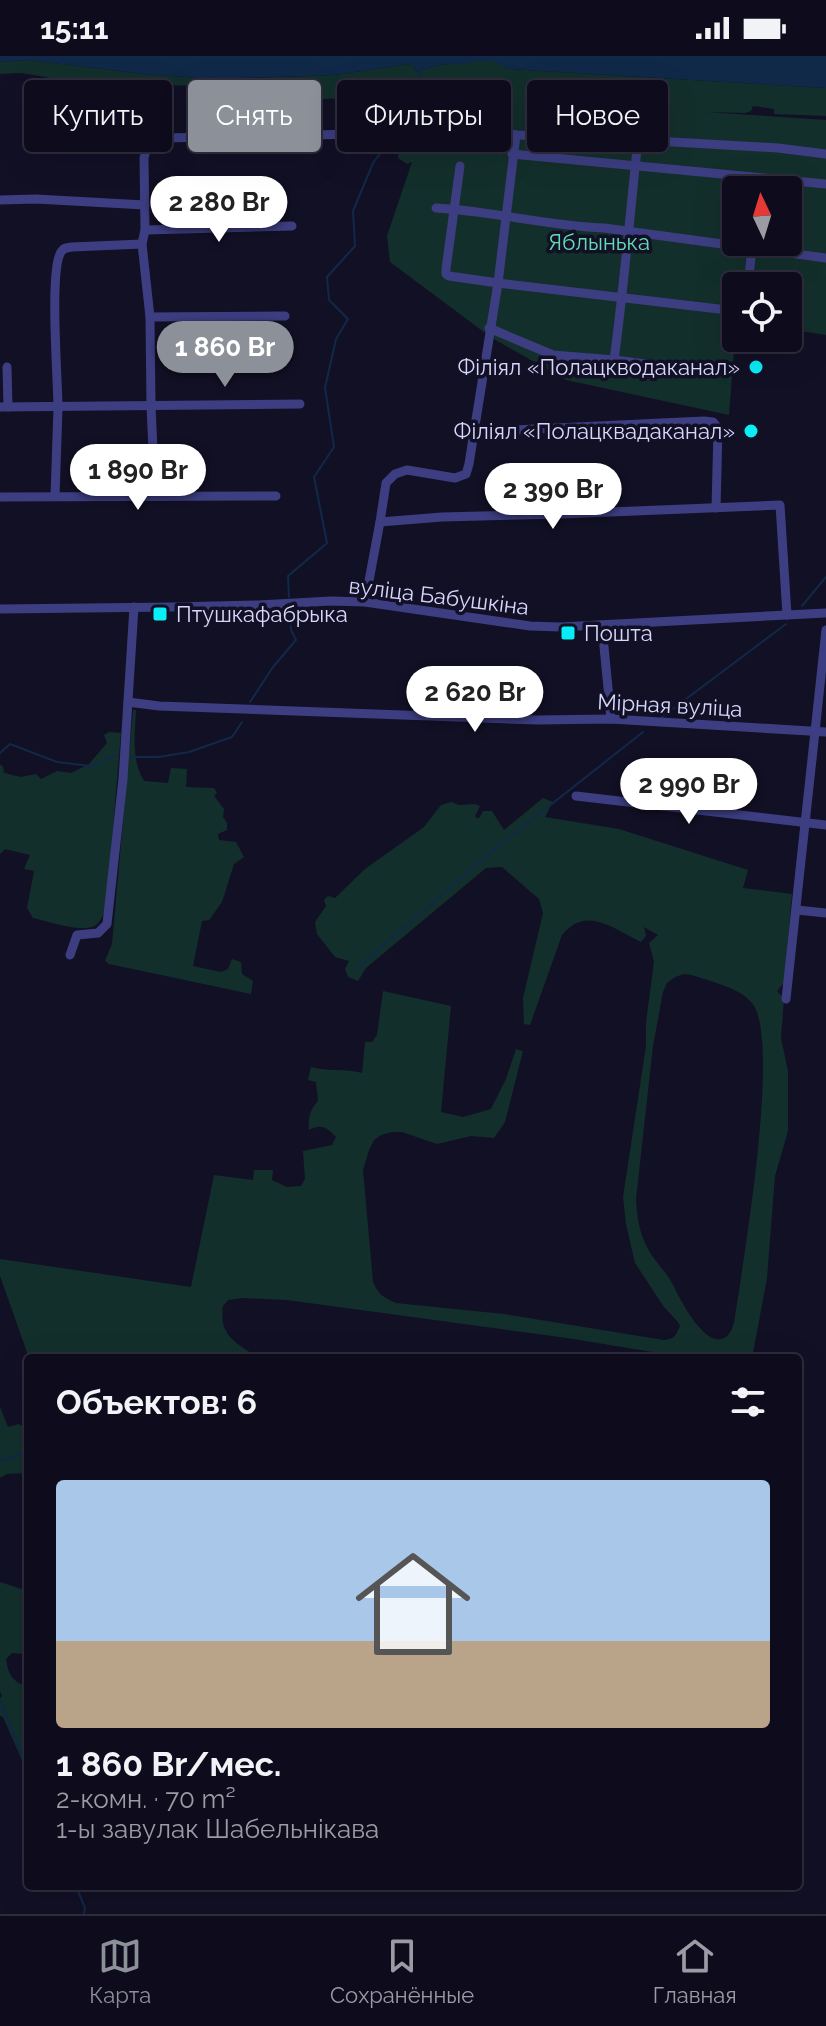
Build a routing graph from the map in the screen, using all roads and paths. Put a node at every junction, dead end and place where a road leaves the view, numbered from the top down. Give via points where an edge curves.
1 (337, 134) edge
2 (511, 134) edge
3 (516, 135) junction
4 (527, 135) edge
5 (668, 142) edge
6 (637, 152) edge
7 (512, 154) junction
8 (826, 154) edge
9 (460, 166) dead end
10 (635, 166) junction
11 (826, 184) edge
12 (0, 200) edge
13 (145, 205) junction
14 (436, 208) dead end
15 (453, 209) junction
16 (506, 217) junction
17 (292, 226) dead end
18 (145, 230) junction
19 (628, 232) junction
20 (142, 244) junction
21 (722, 244) edge
22 (802, 255) edge
23 (826, 258) edge
24 (498, 283) junction
25 (622, 297) junction
26 (722, 309) edge
27 (285, 316) dead end
28 (150, 317) junction
29 (489, 328) junction
30 (614, 360) junction
31 (7, 367) dead end
32 (709, 372) dead end
33 (300, 404) dead end
34 (151, 406) junction
35 (4, 407) edge
36 (58, 407) junction
37 (474, 432) junction
38 (155, 495) junction
39 (55, 496) junction
40 (276, 496) dead end
41 (0, 497) edge
42 (716, 508) junction
43 (380, 522) junction
44 (365, 602) junction
45 (134, 607) junction
46 (0, 609) edge
47 (826, 613) edge
48 (787, 615) junction
49 (602, 626) junction
50 (826, 630) edge
51 (128, 702) junction
52 (611, 719) junction
53 (821, 731) edge
54 (576, 796) dead end
55 (806, 823) junction
56 (826, 825) edge
57 (797, 910) junction
58 (826, 913) edge
59 (70, 955) dead end
60 (786, 999) dead end

1 - 13 street via 154,140 144,158
2 - 3 street
3 - 4 street
3 - 7 street
5 - 8 street
6 - 10 street
7 - 10 street
7 - 16 street
9 - 15 street
10 - 11 street
10 - 19 street
12 - 13 street
13 - 18 street
14 - 15 street
15 - 16 street
15 - 24 street via 446,274
16 - 19 street
16 - 24 street
17 - 18 street
18 - 20 street
19 - 21 street
19 - 25 street
20 - 28 street
20 - 36 street via 72,247 60,253
22 - 23 street
24 - 25 street
24 - 29 street
25 - 26 street
25 - 30 street
27 - 28 street
28 - 34 street
29 - 30 street via 553,355
29 - 37 street
30 - 32 street
31 - 35 street
33 - 34 street
34 - 36 street
34 - 38 street
35 - 36 street
36 - 39 street
37 - 42 street via 713,422 718,428
37 - 43 street via 466,474 395,474 386,483
38 - 39 street
38 - 40 street
39 - 41 street
42 - 43 street
42 - 48 street via 780,505
43 - 44 street
44 - 45 street, вуліца Бабушкіна
44 - 49 street, вуліца Бабушкіна via 530,626
45 - 46 street, вуліца Бабушкіна
45 - 51 street
47 - 48 street, вуліца Бабушкіна
48 - 49 street, вуліца Бабушкіна
49 - 52 street
50 - 53 street
51 - 52 street, Мірная вуліца
51 - 59 street via 107,924 98,933 77,935
52 - 53 street, Мірная вуліца
53 - 55 street
54 - 55 street
55 - 56 street
55 - 57 street
57 - 58 street
57 - 60 street

